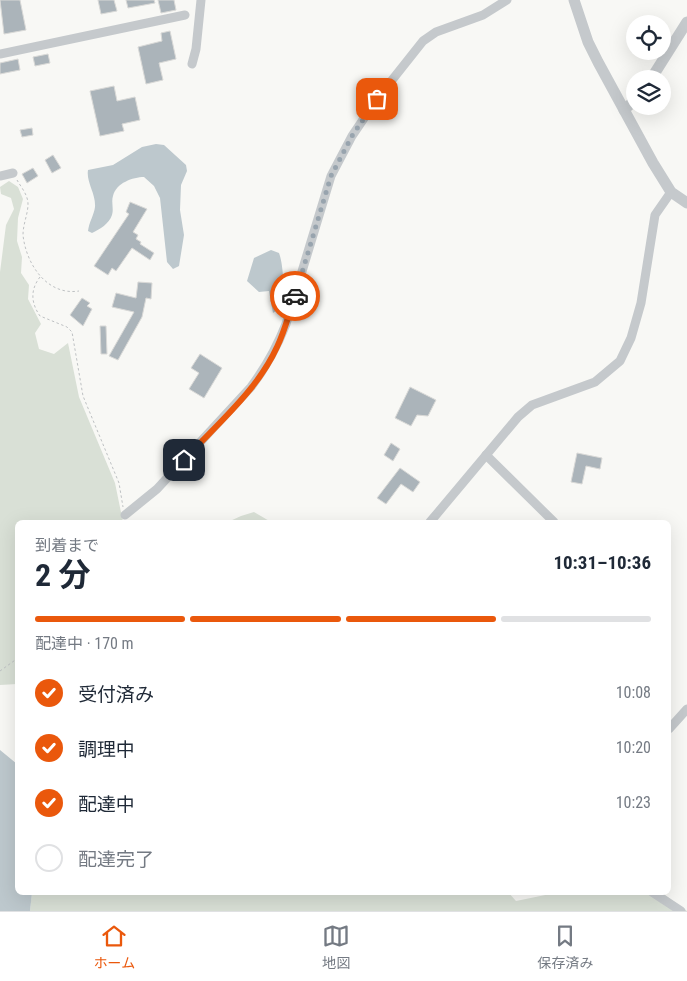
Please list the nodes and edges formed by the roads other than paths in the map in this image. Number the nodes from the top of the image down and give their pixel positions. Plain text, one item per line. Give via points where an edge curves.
1 (201, 0) edge
2 (507, 0) edge
3 (574, 0) edge
4 (185, 15) dead end
5 (687, 22) edge
6 (0, 54) edge
7 (192, 64) dead end
8 (657, 70) edge
9 (624, 110) joint
10 (13, 173) road end
11 (0, 176) edge
12 (671, 192) junction
13 (687, 203) edge
14 (486, 455) junction
15 (125, 515) road end
16 (432, 520) edge
17 (552, 520) edge
18 (687, 709) edge
19 (671, 727) edge
20 (657, 895) edge
21 (681, 911) edge

1 - 7 street
2 - 15 street via 483,15 436,32 423,41 377,99 331,176 286,324 264,370 157,489
3 - 9 street via 588,42
4 - 6 street
5 - 8 street
9 - 12 street
10 - 11 street
12 - 13 street
12 - 14 street via 655,215 641,303 631,338 620,361 595,382 532,405
14 - 16 street
14 - 17 street
18 - 19 street
20 - 21 street

